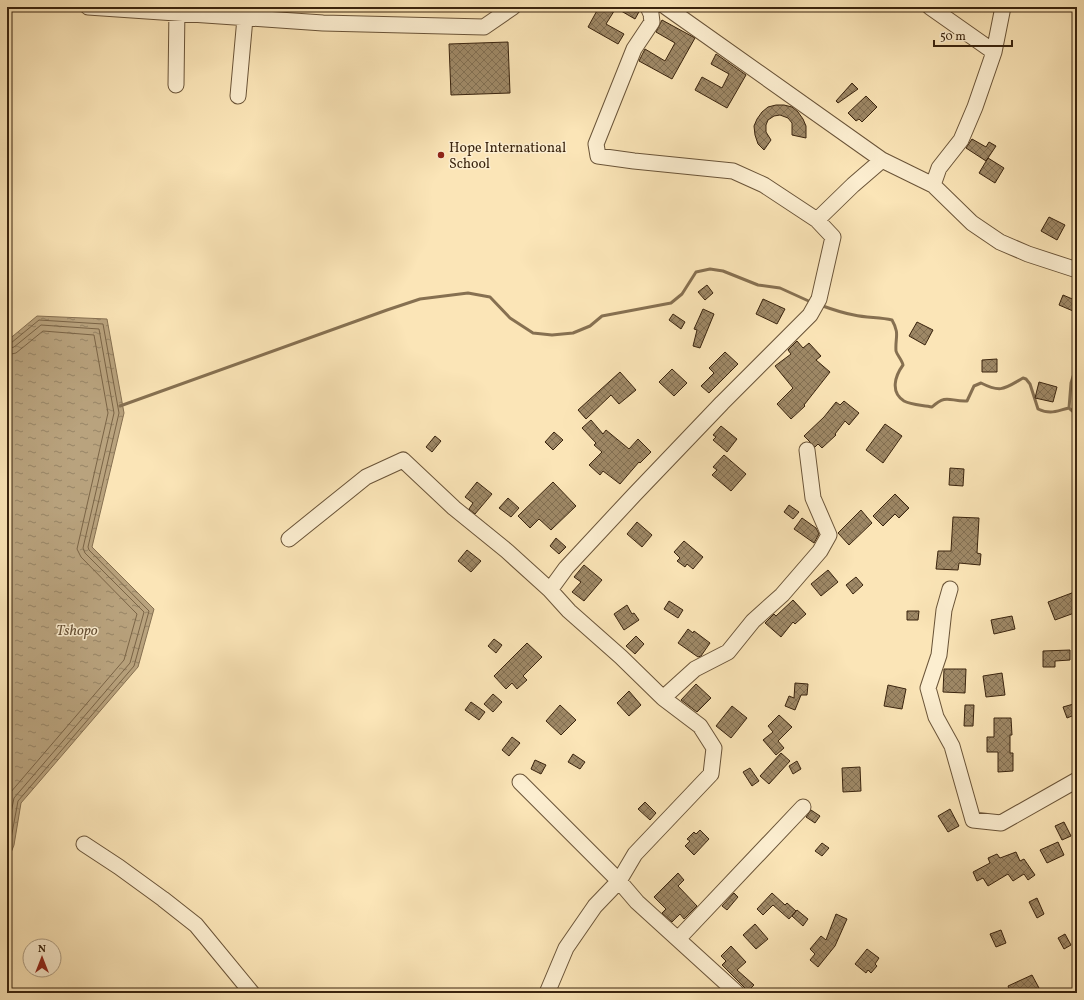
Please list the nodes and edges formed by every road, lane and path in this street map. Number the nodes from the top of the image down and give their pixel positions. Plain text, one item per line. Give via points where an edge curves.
1 (88, 7) edge
2 (513, 7) edge
3 (648, 7) edge
4 (666, 7) edge
5 (930, 7) edge
6 (1003, 7) edge
7 (177, 10) edge
8 (245, 12) edge
9 (994, 52) junction
10 (176, 85) dead end
11 (238, 96) dead end
12 (882, 160) junction
13 (932, 185) junction
14 (817, 220) junction
15 (1077, 270) edge
16 (807, 450) dead end
17 (289, 539) dead end
18 (950, 589) dead end
19 (550, 590) junction
20 (663, 698) junction
21 (1077, 780) edge
22 (520, 782) dead end
23 (803, 807) dead end
24 (84, 844) dead end
25 (619, 881) junction
26 (678, 939) junction
27 (252, 993) edge
28 (546, 993) edge
29 (737, 993) edge

1 - 7 street
2 - 8 street via 484,27 323,23
3 - 14 street via 652,22 631,57 596,144 598,156 733,171 764,185
4 - 12 street
5 - 9 street
6 - 9 street
7 - 8 street
7 - 10 street
8 - 11 street
9 - 13 street via 961,140 939,168
12 - 13 street
12 - 14 street
13 - 15 street via 972,223 1000,242
14 - 19 street via 833,237 810,315 634,494 566,568
16 - 20 street via 813,498 829,535 820,551 728,652 695,669
17 - 19 street via 366,477 403,460 454,508
18 - 21 street via 944,610 939,655 928,688 936,717 952,746 973,820 1001,823
19 - 20 street via 569,611
20 - 25 street via 700,726 714,748 711,774 635,854
22 - 25 street
23 - 26 street
24 - 27 street via 196,925
25 - 26 street via 637,902
25 - 28 street via 595,906 566,948
26 - 29 street

